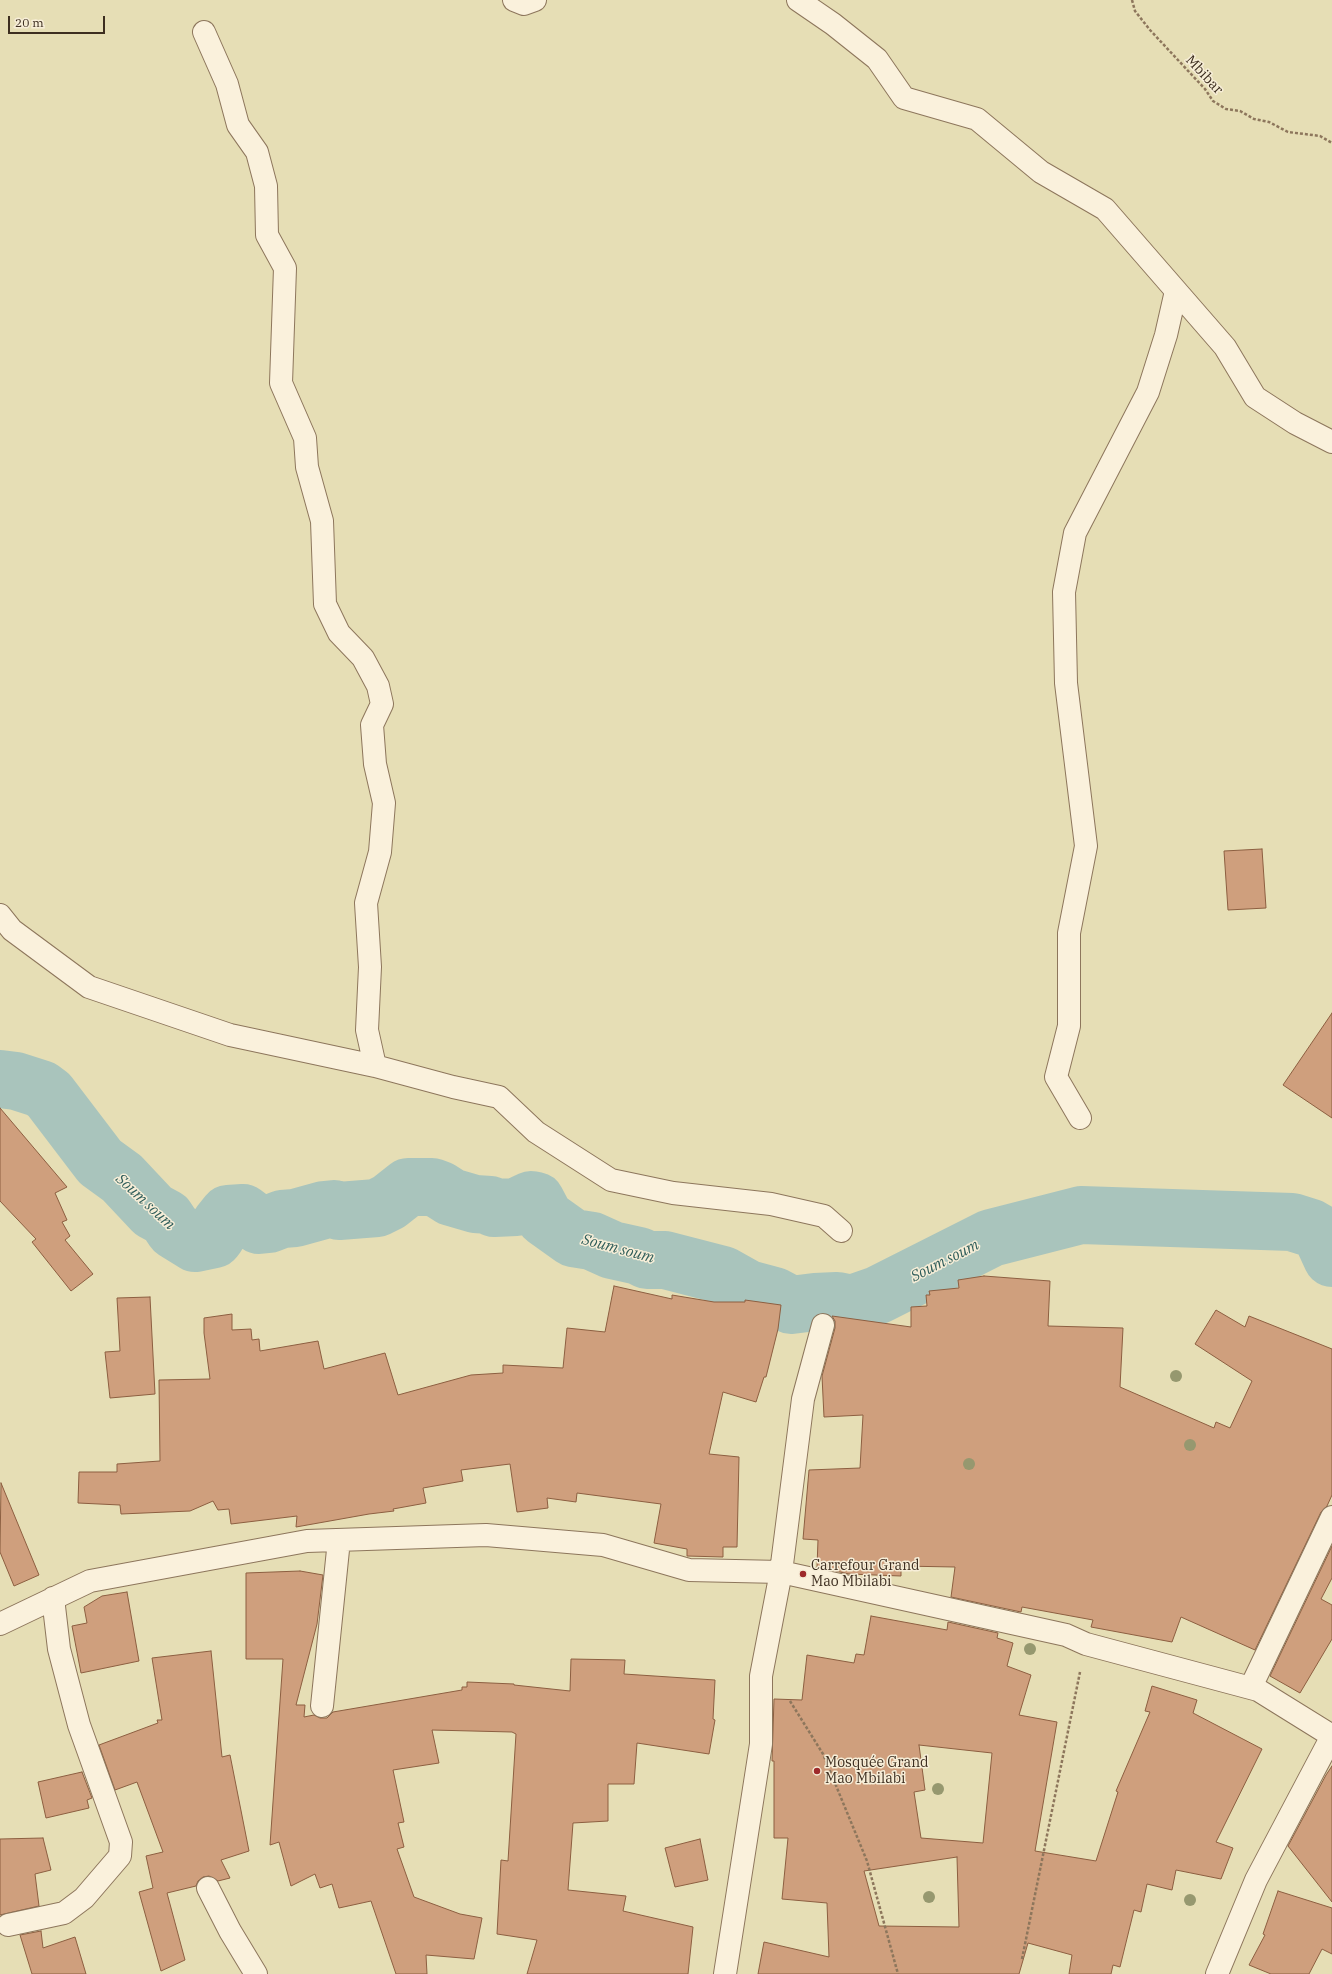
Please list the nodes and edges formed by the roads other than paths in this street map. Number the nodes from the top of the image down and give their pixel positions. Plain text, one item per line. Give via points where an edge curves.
1 (514, 0) edge
2 (535, 0) edge
3 (798, 0) edge
4 (204, 32) dead end
5 (1176, 291) junction
6 (1332, 442) edge
7 (0, 915) edge
8 (375, 1066) junction
9 (1080, 1118) dead end
10 (841, 1230) dead end
11 (823, 1326) dead end
12 (1332, 1518) edge
13 (339, 1540) junction
14 (781, 1572) junction
15 (53, 1598) junction
16 (0, 1624) edge
17 (1258, 1690) junction
18 (322, 1706) dead end
19 (1332, 1736) edge
20 (208, 1888) dead end
21 (8, 1925) dead end
22 (256, 1974) edge
23 (725, 1974) edge
24 (1217, 1974) edge

1 - 2 street via 524,4
3 - 5 street via 877,59 904,98 977,120 1041,172 1105,209
4 - 8 street via 227,84 238,125 257,152 266,186 267,235 285,268 281,383 305,438 307,467 322,521 325,604 339,633 363,658 378,686 382,704 372,725 375,764 384,803 380,852 366,903 370,966 367,1030
5 - 6 street via 1225,347 1255,397 1295,423
5 - 9 street via 1166,335 1148,392 1075,533 1064,592 1066,683 1086,846 1069,934 1069,1026 1056,1077
7 - 8 street via 12,930 89,987 230,1035
8 - 10 street via 499,1097 536,1132 611,1180 673,1194 771,1204 824,1216
11 - 14 street via 803,1399
12 - 17 street via 1251,1687
13 - 14 street via 486,1535 603,1545 689,1570
13 - 15 street via 307,1541 90,1581
13 - 18 street
14 - 17 street via 1066,1635 1086,1644
14 - 23 street via 761,1676 761,1744
15 - 16 street
15 - 21 street via 59,1649 78,1725 121,1842 120,1856 84,1898 64,1913
17 - 19 street
19 - 24 street via 1256,1880
20 - 22 street

